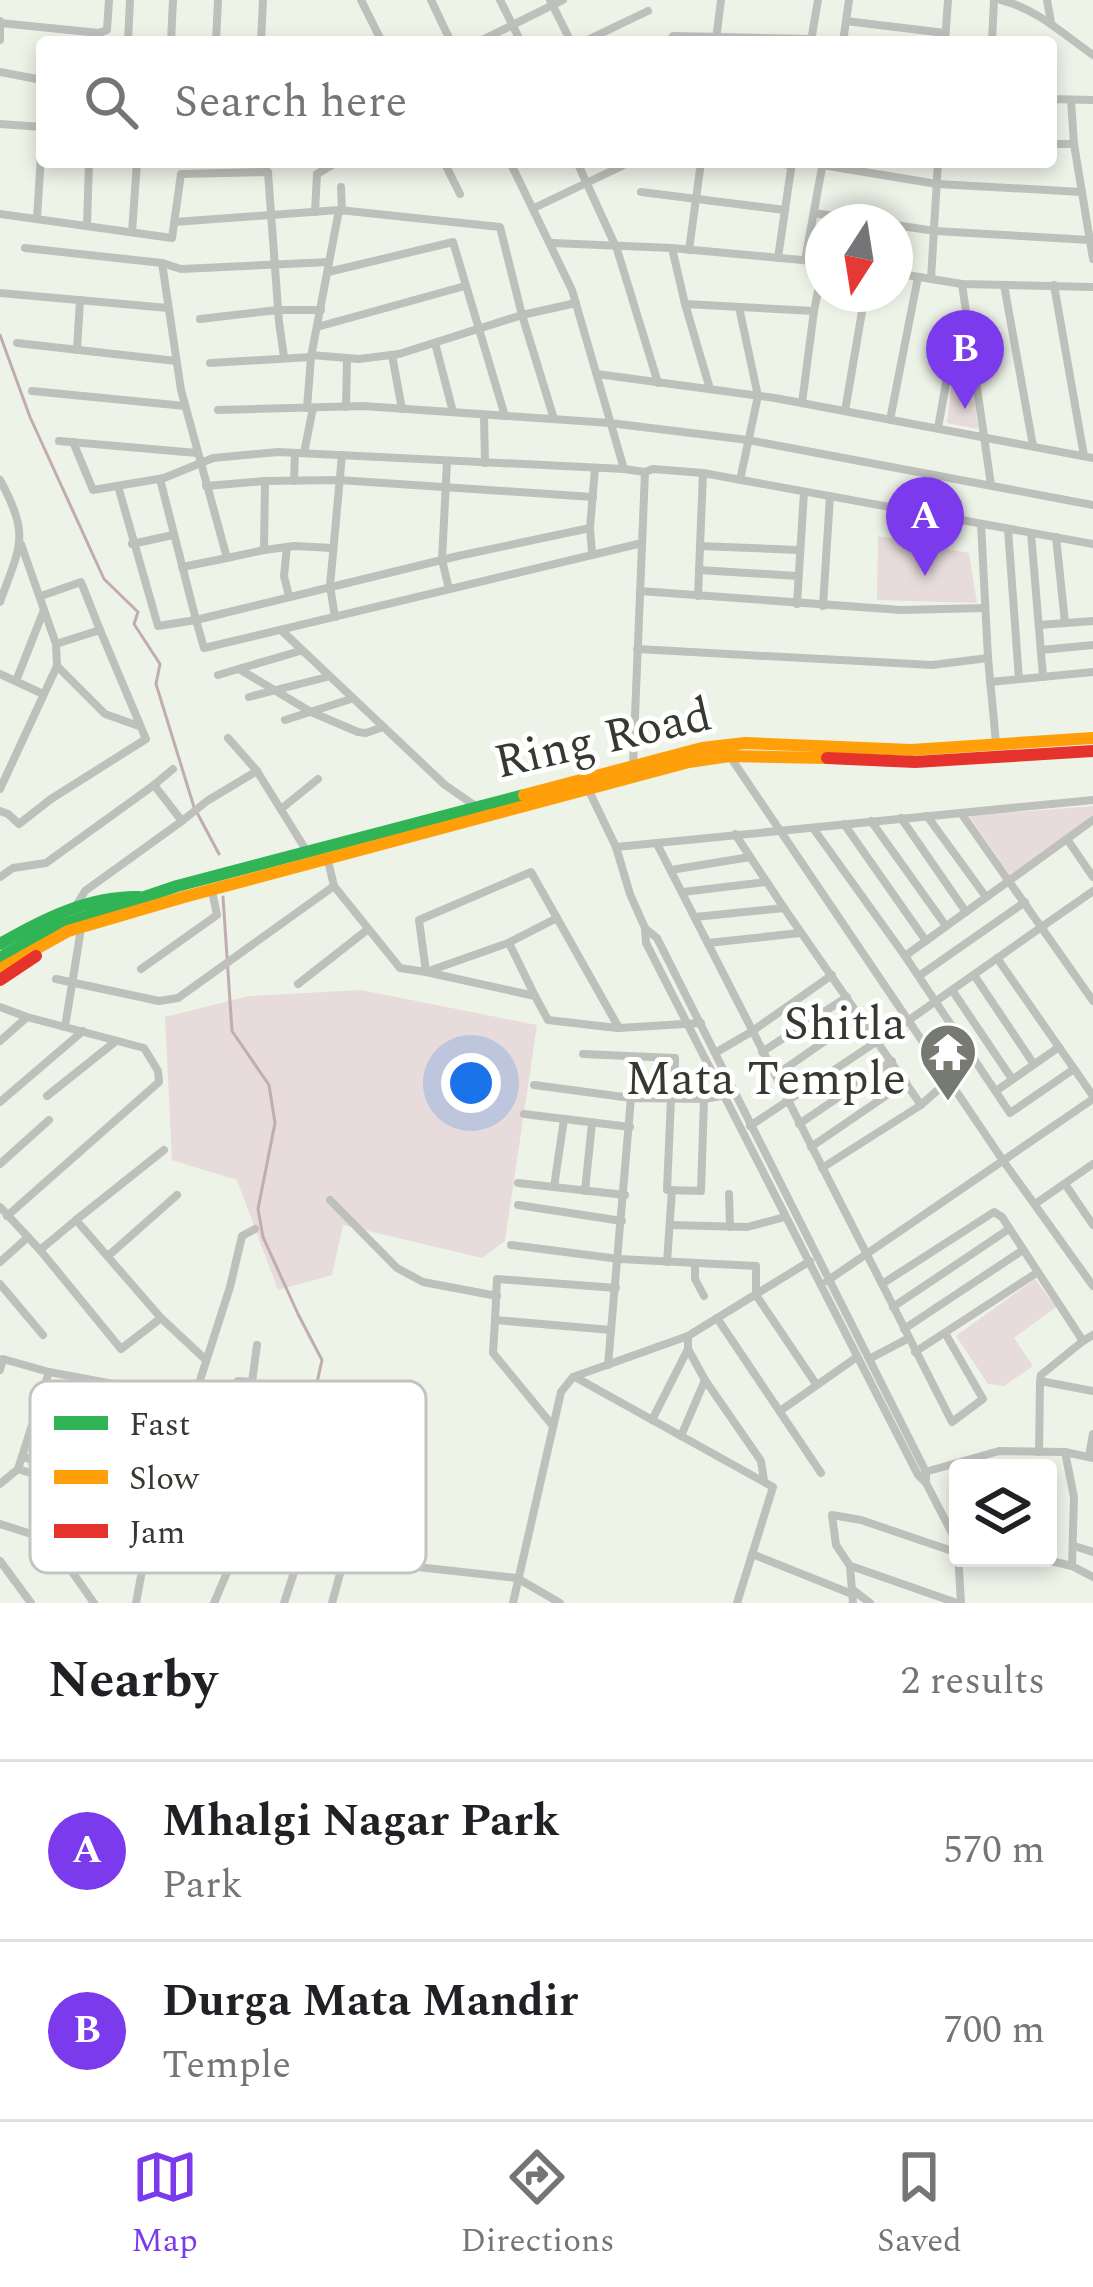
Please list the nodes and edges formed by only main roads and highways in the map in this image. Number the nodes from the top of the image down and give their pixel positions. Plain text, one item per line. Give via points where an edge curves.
1 (1093, 738) edge
2 (726, 750) junction
3 (1093, 751) edge
4 (634, 772) junction
5 (143, 903) junction
6 (0, 944) edge
7 (0, 958) edge
8 (0, 969) edge
9 (0, 980) edge

1 - 2 main road, Ring Road via 911,750 745,743
2 - 3 main road, Ring Road via 915,762
2 - 4 main road, Ring Road
4 - 5 main road, Ring Road via 306,850
4 - 5 main road, Ring Road via 328,860
5 - 6 main road via 125,895 74,909
5 - 7 main road via 47,930
5 - 8 main road via 68,931
5 - 9 main road via 138,918 50,946

